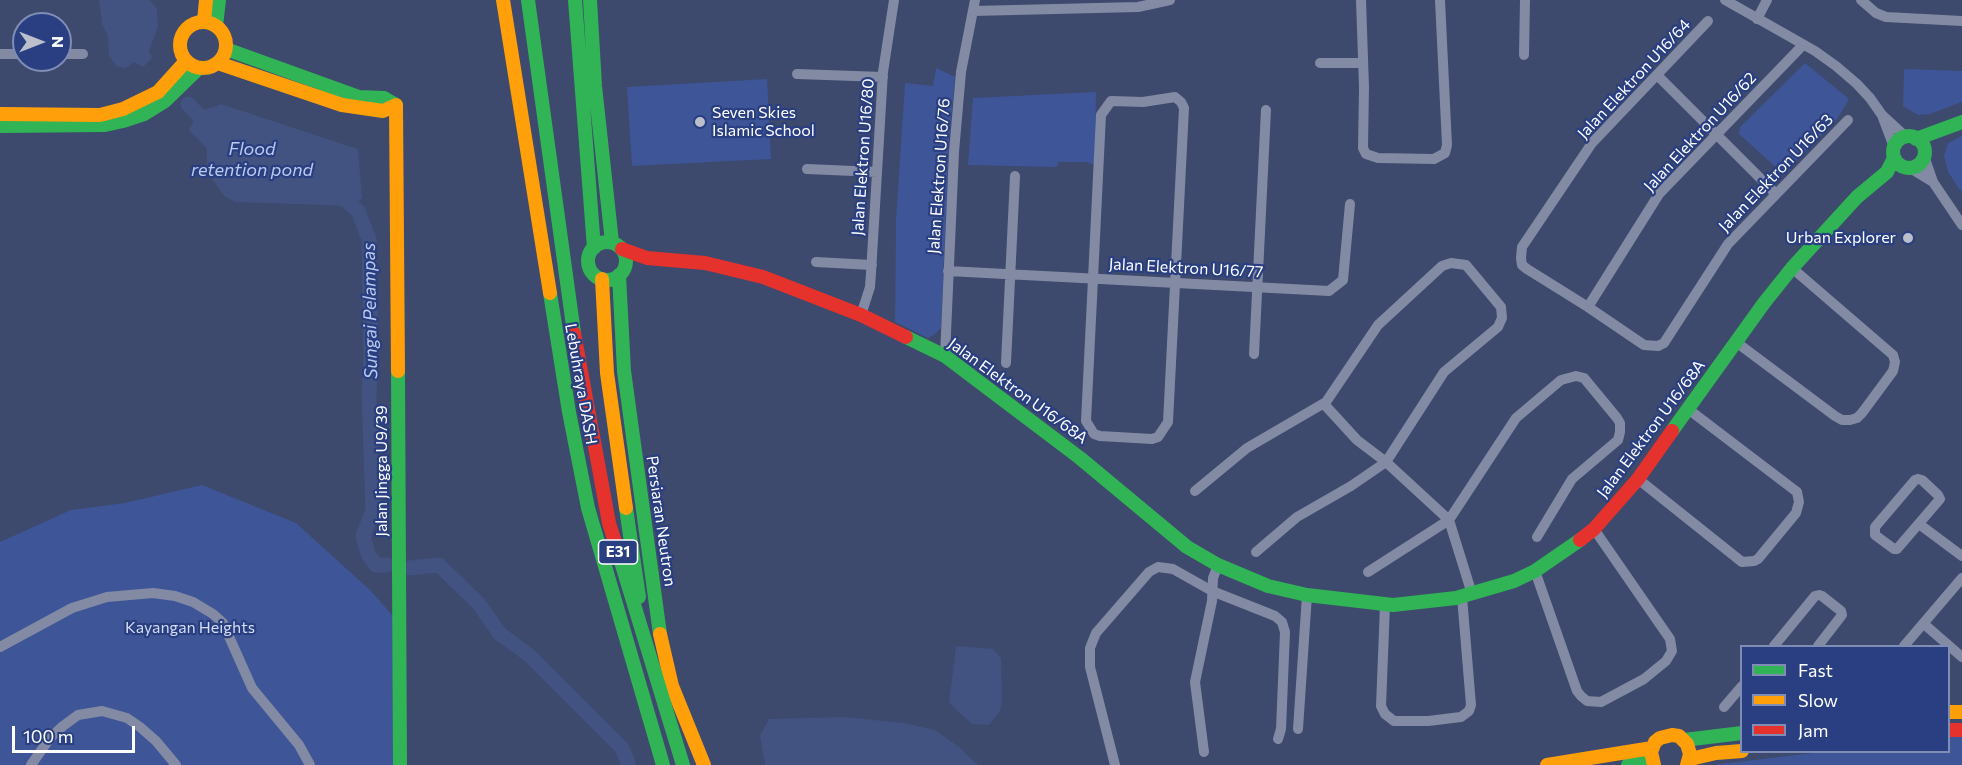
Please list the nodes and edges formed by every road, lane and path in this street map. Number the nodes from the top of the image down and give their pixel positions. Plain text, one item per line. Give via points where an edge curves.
1 (206, 0) edge
2 (219, 0) edge
3 (503, 0) edge
4 (528, 0) edge
5 (575, 0) edge
6 (590, 0) edge
7 (894, 0) edge
8 (1170, 0) edge
9 (1361, 0) edge
10 (1440, 0) edge
11 (1526, 0) edge
12 (1725, 0) edge
13 (1767, 0) edge
14 (1861, 0) edge
15 (1018, 4) edge
16 (1108, 4) edge
17 (974, 5) edge
18 (1757, 19) junction
19 (1708, 21) dead end
20 (1962, 21) edge
21 (210, 24) junction
22 (1803, 45) junction
23 (226, 49) junction
24 (72, 54) edge
25 (83, 54) dead end
26 (1524, 55) dead end
27 (186, 61) junction
28 (218, 63) junction
29 (1320, 63) dead end
30 (1362, 63) junction
31 (199, 68) junction
32 (797, 74) dead end
33 (1657, 75) junction
34 (883, 77) junction
35 (396, 105) junction
36 (1266, 110) dead end
37 (0, 114) edge
38 (1881, 115) junction
39 (1848, 120) dead end
40 (1962, 122) edge
41 (0, 126) edge
42 (1944, 129) junction
43 (1717, 135) junction
44 (1911, 138) junction
45 (1894, 153) junction
46 (1924, 154) junction
47 (1908, 168) junction
48 (807, 169) dead end
49 (877, 172) junction
50 (1887, 172) junction
51 (1015, 176) dead end
52 (1933, 182) junction
53 (1775, 193) junction
54 (1350, 204) dead end
55 (1962, 225) edge
56 (617, 246) junction
57 (594, 248) junction
58 (647, 258) junction
59 (816, 262) dead end
60 (872, 265) junction
61 (1792, 268) junction
62 (948, 271) junction
63 (622, 272) junction
64 (1010, 274) junction
65 (602, 279) junction
66 (1093, 279) junction
67 (1175, 283) junction
68 (1258, 287) junction
69 (1588, 306) junction
70 (861, 315) junction
71 (1736, 342) junction
72 (1254, 354) dead end
73 (945, 356) junction
74 (1006, 363) dead end
75 (1324, 404) junction
76 (1688, 409) junction
77 (1386, 462) junction
78 (1638, 479) junction
79 (1195, 491) dead end
80 (1449, 520) junction
81 (1919, 524) junction
82 (1594, 529) junction
83 (1536, 537) dead end
84 (1256, 552) dead end
85 (1962, 556) edge
86 (1218, 565) junction
87 (1535, 571) junction
88 (1368, 572) dead end
89 (1962, 578) edge
90 (1212, 591) junction
91 (1307, 595) junction
92 (1467, 595) junction
93 (1385, 604) junction
94 (1924, 624) junction
95 (1775, 645) edge
96 (1823, 645) edge
97 (1905, 645) edge
98 (1948, 645) edge
99 (0, 646) edge
100 (1950, 647) edge
101 (1962, 657) edge
102 (1740, 688) edge
103 (1724, 707) dead end
104 (1298, 729) dead end
105 (1740, 733) edge
106 (1278, 739) dead end
107 (1684, 740) junction
108 (1740, 751) edge
109 (1204, 752) dead end
110 (1653, 758) edge
111 (1689, 762) edge
112 (36, 763) edge
113 (176, 765) edge
114 (310, 765) edge
115 (400, 765) edge
116 (663, 765) edge
117 (685, 765) edge
118 (704, 765) edge
119 (1115, 765) edge
120 (1547, 765) edge
121 (1628, 765) edge

1 - 21 main road
2 - 21 main road
3 - 116 main road, Lebuhraya DASH / E31 via 588,508
4 - 117 main road, Lebuhraya DASH / E31, bridge via 574,333 609,523
5 - 57 main road
6 - 56 main road via 595,86
7 - 34 street, Jalan Elektron U16/80
8 - 16 street via 1138,7
9 - 30 street
10 - 30 street via 1447,145 1441,157 1378,158 1366,154
11 - 26 street
12 - 18 street
13 - 18 street
14 - 20 street via 1886,17
15 - 16 street
15 - 17 street
17 - 62 street, Jalan Elektron U16/76 via 961,72
18 - 22 street
19 - 33 street, Jalan Elektron U16/64
21 - 23 main road via 223,34
21 - 27 main road via 197,22 184,31 180,46
22 - 38 street via 1857,84
22 - 43 street, Jalan Elektron U16/62
23 - 28 main road
23 - 35 main road via 359,97 384,98
24 - 25 street
27 - 31 main road
27 - 37 main road via 158,92 123,109 100,115
28 - 31 main road
28 - 35 main road via 342,105 383,111
29 - 30 street
31 - 41 main road via 165,101 123,121 105,125
32 - 34 street
33 - 43 street
33 - 69 street, Jalan Elektron U16/64 via 1599,135 1522,247 1522,265
34 - 49 street, Jalan Elektron U16/80
35 - 115 main road, Jalan Jingga U9/39
36 - 68 street
38 - 44 street
38 - 45 street
39 - 53 street, Jalan Elektron U16/63
40 - 42 main road
42 - 44 main road
42 - 46 main road
43 - 53 street
43 - 69 street, Jalan Elektron U16/62 via 1659,194
44 - 45 main road via 1899,141
44 - 46 main road via 1920,142
45 - 47 main road via 1901,166
45 - 50 main road, Jalan Elektron U16/68A
46 - 47 main road via 1919,165
46 - 52 street
47 - 50 main road, Jalan Elektron U16/68A
47 - 52 street
48 - 49 street
49 - 60 street, Jalan Elektron U16/80
50 - 61 main road, Jalan Elektron U16/68A via 1857,197
51 - 64 street
52 - 55 street
53 - 69 street, Jalan Elektron U16/63 via 1728,244 1658,346 1644,345
54 - 68 street, Jalan Elektron U16/77 via 1343,280 1336,287 1329,291
56 - 57 main road via 599,244
56 - 58 main road
56 - 63 main road via 626,258
57 - 65 main road via 589,266
58 - 63 main road
58 - 70 main road, Jalan Elektron U16/68A via 705,262 763,277
59 - 60 street
60 - 70 street, Jalan Elektron U16/80
61 - 71 main road, Jalan Elektron U16/68A
61 - 71 street via 1893,355 1893,371 1862,413 1857,418 1842,420
62 - 64 street, Jalan Elektron U16/77
62 - 73 street, Jalan Elektron U16/76
63 - 65 main road via 614,278
63 - 118 main road, Persiaran Neutron via 624,371 659,629 672,686
64 - 66 street, Jalan Elektron U16/77
64 - 74 street
65 - 117 main road, Persiaran Neutron via 608,373 643,630 656,686
66 - 67 street, Jalan Elektron U16/77
66 - 67 street via 1086,422 1094,434 1124,438 1158,437 1168,422
66 - 67 street via 1101,115 1111,101 1174,98 1184,108
67 - 68 street, Jalan Elektron U16/77
68 - 72 street
70 - 73 main road, Jalan Elektron U16/68A
71 - 76 main road, Jalan Elektron U16/68A
73 - 86 main road, Jalan Elektron U16/68A via 1080,458 1187,547
75 - 77 street via 1357,440
75 - 77 street via 1378,325 1442,266 1466,265 1501,306 1501,323 1444,372
75 - 79 street via 1247,448
76 - 78 main road, Jalan Elektron U16/68A
76 - 78 street via 1797,492 1796,513 1758,559 1742,562
77 - 80 street
77 - 84 street via 1296,517
78 - 82 main road, Jalan Elektron U16/68A
80 - 83 street via 1516,418 1561,380 1584,378 1620,423 1618,440 1572,479
80 - 88 street
80 - 92 street
81 - 81 street via 1897,549 1874,531 1918,479 1940,499
81 - 85 street
82 - 87 main road, Jalan Elektron U16/68A
82 - 87 street via 1670,639 1672,651 1666,662 1644,679 1601,702 1587,701 1581,696
86 - 90 street
86 - 91 main road, Jalan Elektron U16/68A via 1268,586
87 - 92 main road, Jalan Elektron U16/68A
89 - 94 street
90 - 106 street via 1282,622 1285,632
90 - 109 street via 1195,682
90 - 119 street via 1173,569 1154,568 1096,633 1090,648 1090,667
91 - 93 main road, Jalan Elektron U16/68A
91 - 104 street
92 - 93 main road, Jalan Elektron U16/68A
92 - 93 street via 1471,705 1461,717 1428,721 1394,721 1381,706
94 - 97 street
94 - 98 street
95 - 96 street via 1819,595 1842,615
99 - 114 street via 72,608 108,597 153,593 193,602 223,623 252,688 299,745
100 - 101 street
102 - 103 street
105 - 107 main road
107 - 110 main road via 1672,735 1660,738
107 - 111 main road via 1690,749
108 - 111 main road via 1716,753
110 - 120 main road
110 - 121 main road
112 - 113 street via 50,738 78,715 102,711 127,718 140,727

